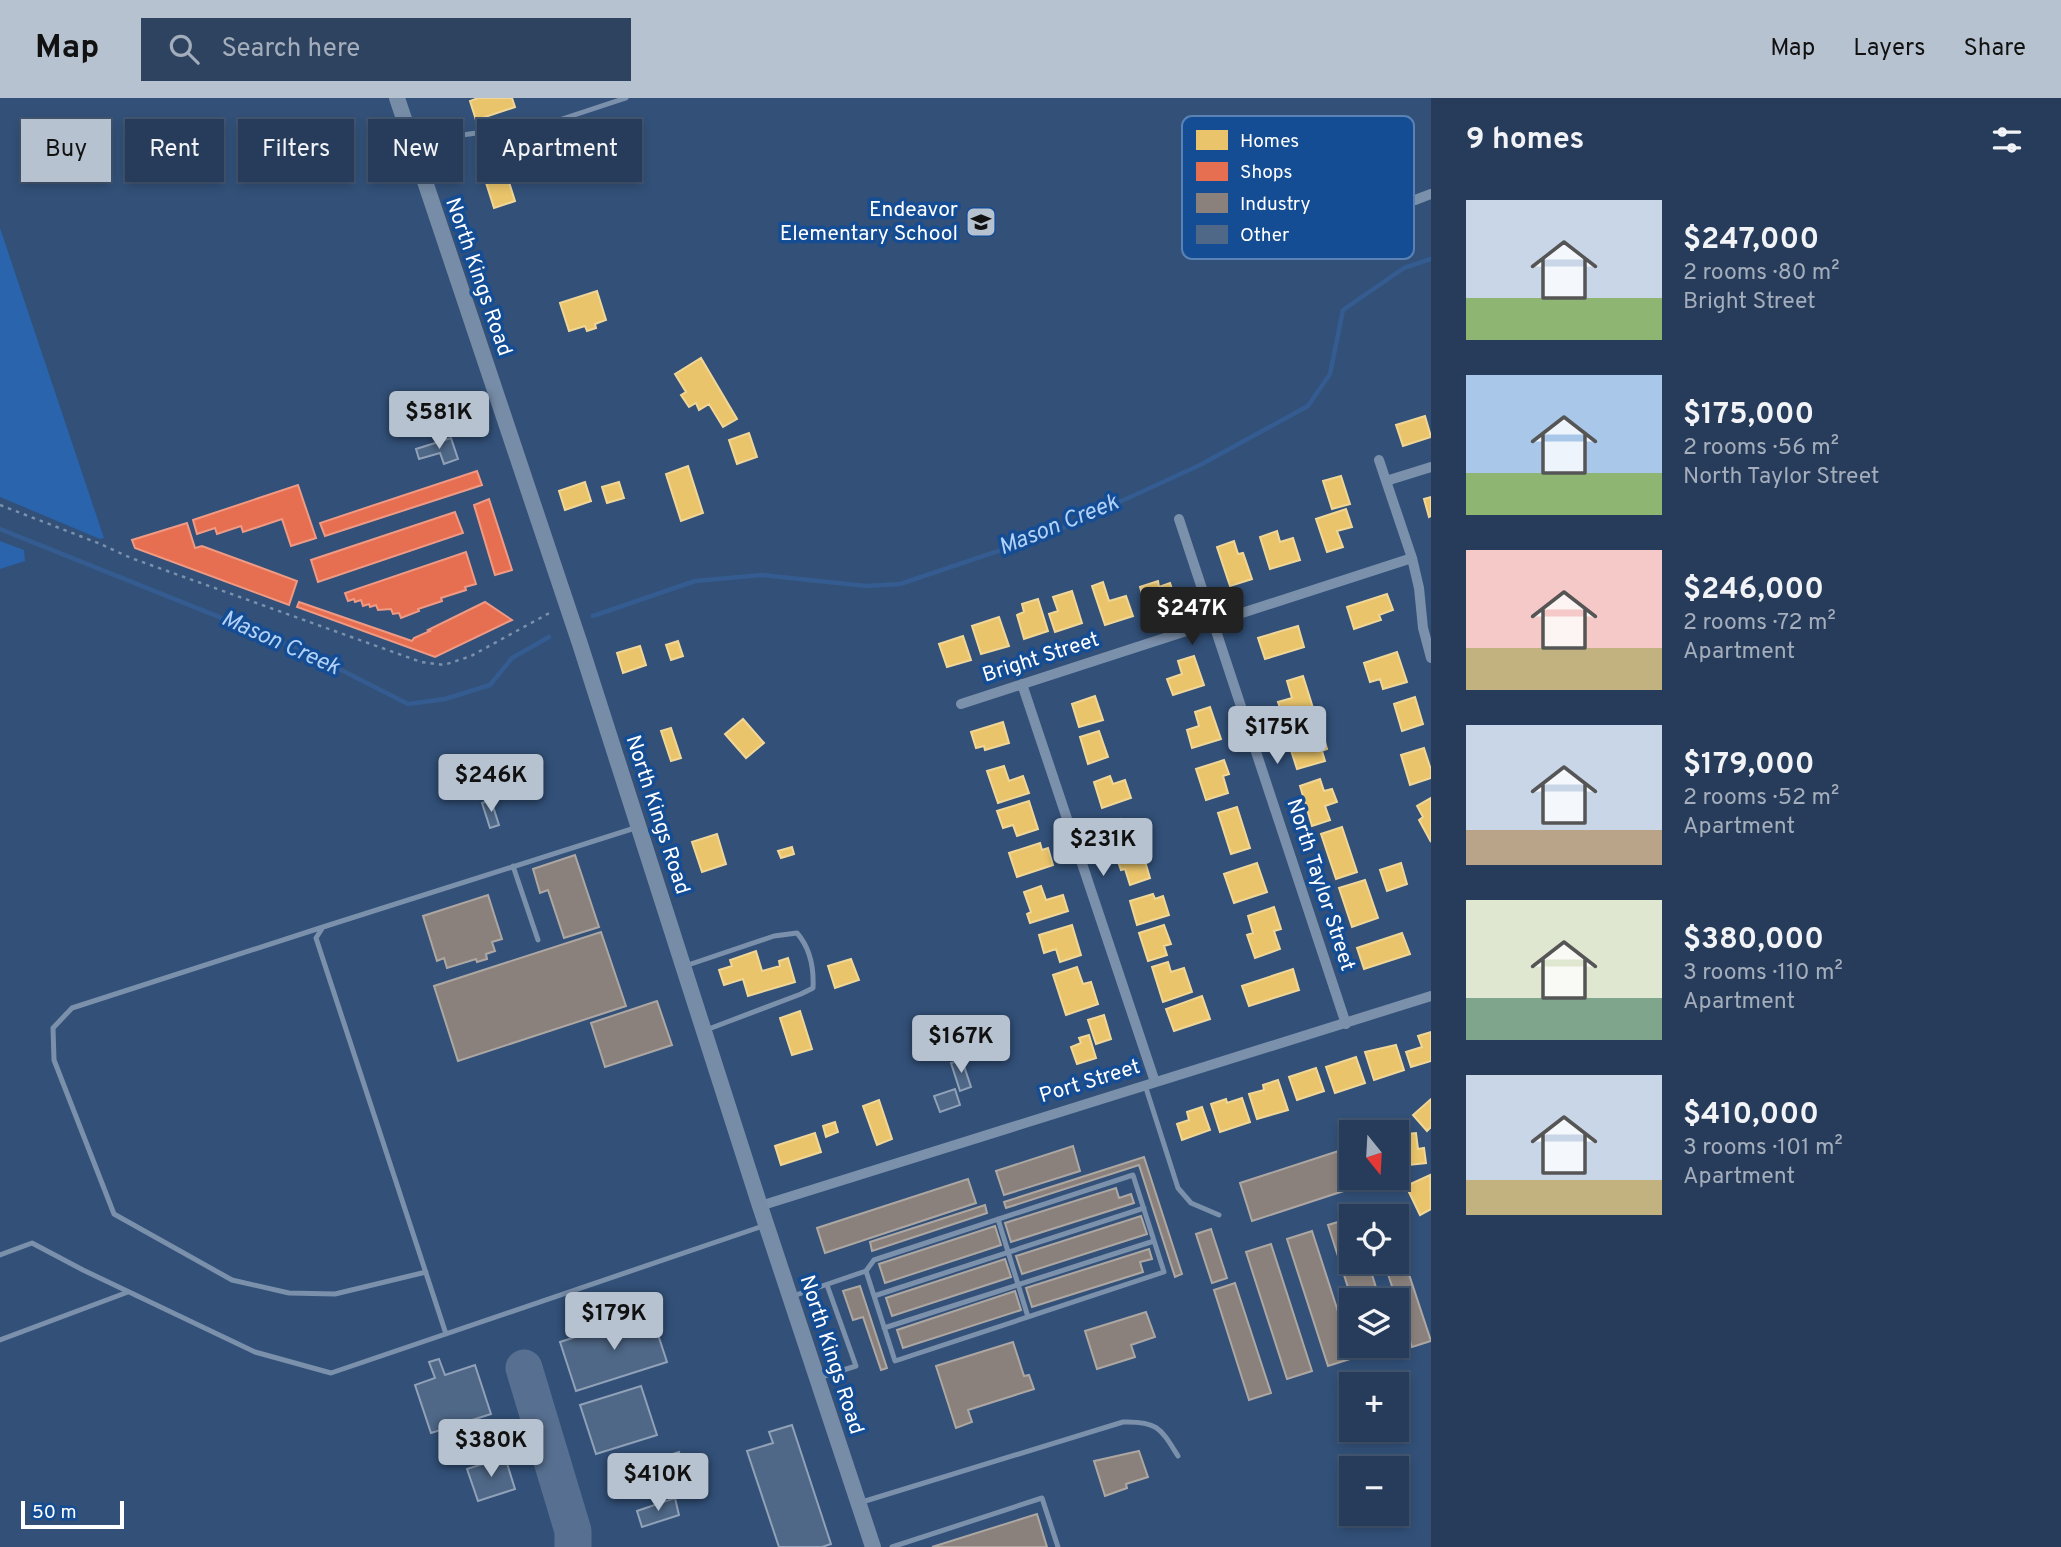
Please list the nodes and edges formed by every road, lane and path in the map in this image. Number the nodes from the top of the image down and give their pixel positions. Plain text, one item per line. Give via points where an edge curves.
1 (397, 98) edge
2 (626, 98) edge
3 (403, 119) edge
4 (463, 135) edge
5 (424, 182) edge
6 (1431, 194) edge
7 (1415, 200) dead end
8 (1379, 460) dead end
9 (1431, 467) edge
10 (1386, 481) junction
11 (0, 505) edge
12 (1179, 519) dead end
13 (1412, 558) junction
14 (566, 603) junction
15 (1214, 623) junction
16 (1429, 645) edge
17 (1431, 658) edge
18 (1022, 684) junction
19 (961, 704) dead end
20 (638, 827) junction
21 (513, 866) junction
22 (323, 927) junction
23 (538, 940) dead end
24 (684, 965) junction
25 (1431, 996) edge
26 (1346, 1024) junction
27 (703, 1030) junction
28 (1150, 1083) junction
29 (760, 1206) junction
30 (1144, 1208) junction
31 (1219, 1215) dead end
32 (998, 1219) junction
33 (766, 1225) junction
34 (1154, 1241) junction
35 (1007, 1252) junction
36 (0, 1255) edge
37 (866, 1271) junction
38 (426, 1272) junction
39 (827, 1285) junction
40 (1017, 1285) junction
41 (128, 1292) junction
42 (873, 1296) junction
43 (790, 1297) junction
44 (1028, 1317) junction
45 (884, 1328) junction
46 (446, 1334) junction
47 (0, 1340) edge
48 (817, 1378) junction
49 (1178, 1455) dead end
50 (859, 1503) junction
51 (873, 1547) edge
52 (892, 1547) edge
53 (1058, 1547) edge

1 - 3 main road, North Kings Road
2 - 4 lane via 550,123
5 - 14 main road, North Kings Road
6 - 7 street
8 - 10 street
9 - 10 street
10 - 13 street
11 - 14 path via 131,558 421,662 444,665 471,656
12 - 15 street, North Taylor Street
13 - 15 street, Bright Street
13 - 16 street
14 - 20 main road, North Kings Road
15 - 18 street, Bright Street
15 - 26 street, North Taylor Street
16 - 17 street
18 - 19 street, Bright Street
18 - 28 street
20 - 21 lane
20 - 24 main road, North Kings Road
21 - 22 lane
21 - 23 lane
22 - 38 lane via 316,938
22 - 38 lane via 72,1008 53,1028 54,1060 114,1214 232,1280 289,1293 335,1294
24 - 27 main road, North Kings Road
24 - 27 lane via 774,936 797,933 807,944 813,988
25 - 26 street, Port Street
26 - 28 street, Port Street
27 - 29 main road, North Kings Road
28 - 29 street, Port Street
28 - 31 lane via 1178,1188 1191,1203
29 - 33 main road, North Kings Road
30 - 32 lane via 1133,1175
30 - 34 lane
30 - 35 lane
32 - 35 lane
32 - 37 lane via 874,1260
33 - 43 main road, North Kings Road
33 - 46 lane
34 - 40 lane
34 - 44 lane via 1164,1272
35 - 40 lane
35 - 42 lane
36 - 41 lane via 33,1243
37 - 39 lane
37 - 42 lane
38 - 46 lane
39 - 43 lane
39 - 48 lane via 856,1366
40 - 44 lane
40 - 45 lane
41 - 46 lane via 255,1352 331,1373
41 - 47 lane
42 - 45 lane
43 - 48 main road, North Kings Road
44 - 45 lane via 895,1361
48 - 50 main road, North Kings Road
49 - 50 lane via 1160,1428 1124,1422
50 - 51 main road, North Kings Road
52 - 53 lane via 1042,1498

